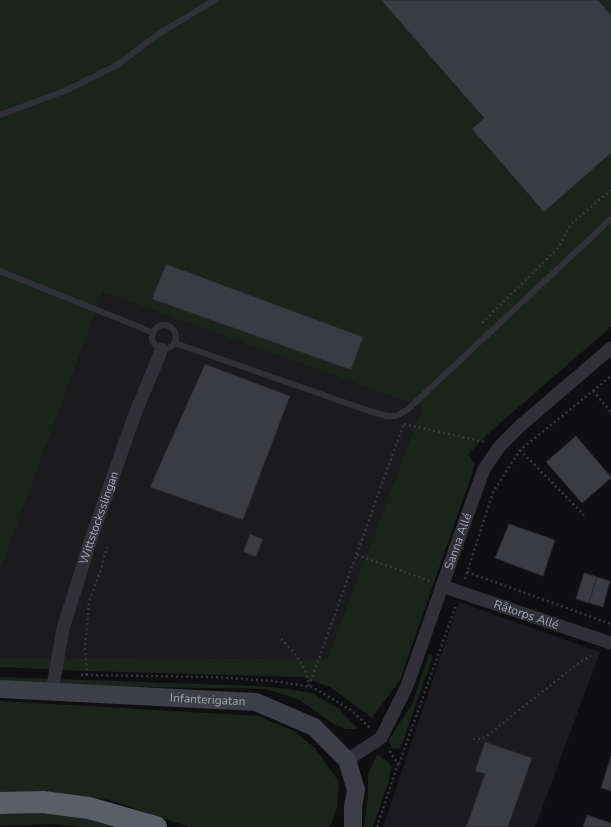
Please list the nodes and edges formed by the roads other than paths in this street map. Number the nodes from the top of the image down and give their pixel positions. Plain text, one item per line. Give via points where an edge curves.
1 (215, 0) edge
2 (0, 115) edge
3 (611, 219) edge
4 (0, 271) edge
5 (153, 333) junction
6 (175, 343) junction
7 (611, 348) edge
8 (162, 349) junction
9 (442, 586) junction
10 (611, 643) edge
11 (0, 689) edge
12 (52, 691) junction
13 (347, 760) junction
14 (0, 803) edge
15 (353, 807) junction
16 (156, 827) edge
17 (340, 827) edge
18 (353, 827) edge

1 - 2 lane via 160,33 117,65 67,90
3 - 6 lane via 407,410 396,416 369,411
4 - 5 lane
5 - 6 lane via 161,326 169,326 176,335
5 - 8 lane via 153,342
6 - 8 lane via 169,348
7 - 9 street, Sanna Allé via 500,446 484,469
8 - 12 street, Wittstocksslingan via 135,414 62,629
9 - 10 street, Råtorps Allé
9 - 13 street, Sanna Allé via 407,686 381,738
11 - 12 street, Infanterigatan
12 - 13 street, Infanterigatan via 256,702 314,727
13 - 15 street, Infanterigatan via 356,790
14 - 16 highway via 42,802 89,808
15 - 17 street, Infanterigatan
15 - 18 street, Infanterigatan

